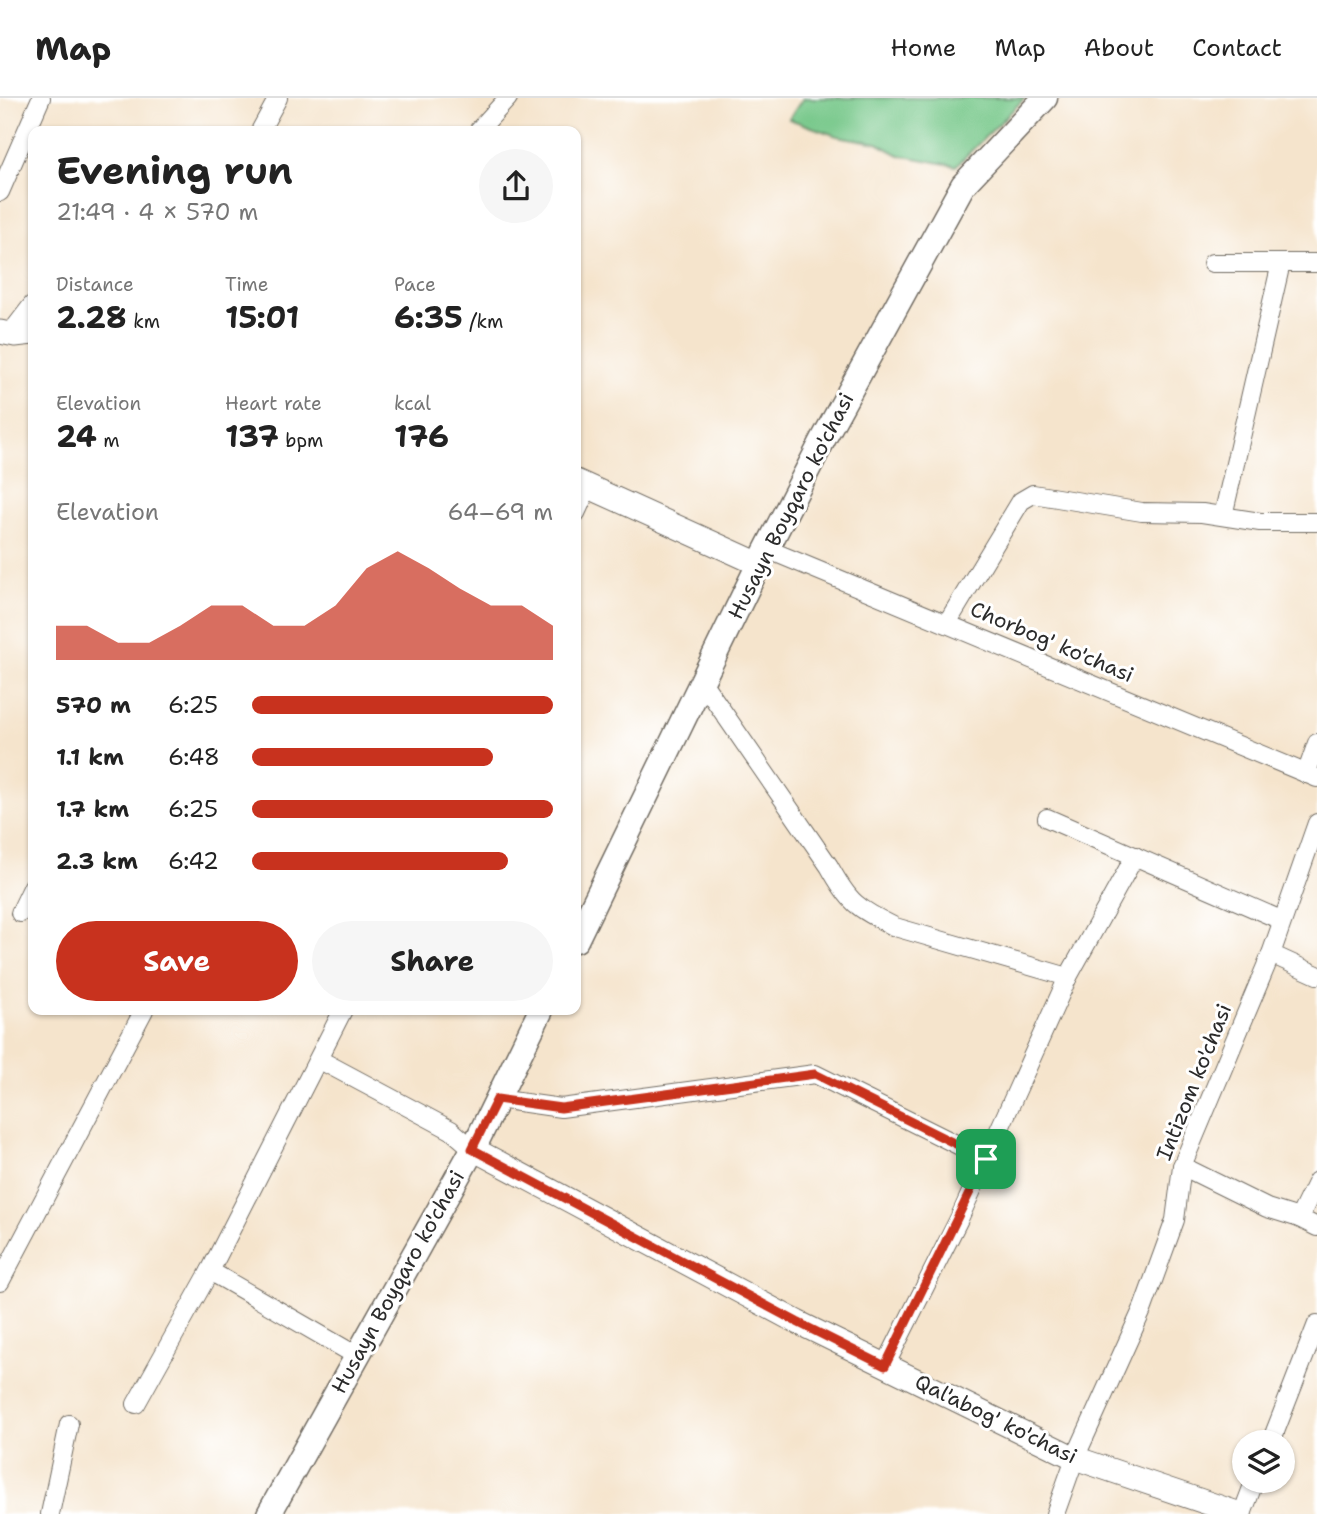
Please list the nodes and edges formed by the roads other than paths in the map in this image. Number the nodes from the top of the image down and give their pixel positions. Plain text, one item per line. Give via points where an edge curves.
1 (41, 98) edge
2 (278, 98) edge
3 (508, 98) edge
4 (1045, 98) edge
5 (29, 126) edge
6 (263, 126) edge
7 (483, 126) edge
8 (28, 128) edge
9 (0, 192) edge
10 (1281, 263) junction
11 (1317, 263) edge
12 (1212, 264) dead end
13 (28, 309) edge
14 (5, 333) edge
15 (28, 333) edge
16 (582, 484) edge
17 (1223, 516) junction
18 (1317, 522) edge
19 (764, 557) junction
20 (947, 623) junction
21 (703, 683) junction
22 (1317, 743) edge
23 (1312, 776) edge
24 (1047, 818) dead end
25 (1317, 823) edge
26 (1135, 856) junction
27 (28, 896) edge
28 (20, 913) dead end
29 (1281, 920) junction
30 (581, 930) edge
31 (1271, 954) junction
32 (1317, 975) edge
33 (1068, 977) junction
34 (142, 1015) edge
35 (341, 1015) edge
36 (539, 1015) edge
37 (320, 1060) junction
38 (497, 1099) junction
39 (472, 1149) junction
40 (986, 1159) junction
41 (1182, 1166) junction
42 (1317, 1181) edge
43 (1299, 1218) junction
44 (1317, 1227) edge
45 (210, 1271) junction
46 (0, 1282) edge
47 (1317, 1324) edge
48 (357, 1356) junction
49 (885, 1366) junction
50 (136, 1404) dead end
51 (69, 1424) dead end
52 (1275, 1430) edge
53 (1075, 1458) junction
54 (1250, 1493) edge
55 (50, 1514) edge
56 (269, 1514) edge
57 (1055, 1514) edge
58 (1241, 1514) edge

1 - 5 street
2 - 6 street
3 - 7 street
4 - 19 main road, Husayn Boyqaro ko'chasi via 963,185
8 - 9 street
10 - 11 street
10 - 12 street
10 - 17 street
13 - 14 street
14 - 15 street
16 - 19 street
17 - 18 street via 1259,522
17 - 20 street via 1142,512 1033,494 1021,501
19 - 20 street, Сhorbog' ko'chasi
19 - 21 main road, Husayn Boyqaro ko'chasi
20 - 23 street, Сhorbog' ko'chasi
21 - 30 main road, Husayn Boyqaro ko'chasi
21 - 33 street via 846,897 895,927
22 - 23 street
24 - 26 street
25 - 29 street, Intizom ko'chasi
26 - 29 street
26 - 33 street
27 - 28 street
29 - 31 street, Intizom ko'chasi
31 - 32 street
31 - 41 street, Intizom ko'chasi
33 - 40 street
34 - 46 street
35 - 37 street
36 - 38 main road, Husayn Boyqaro ko'chasi
37 - 39 street, Qal'abog' ko'chasi via 451,1130
37 - 45 street
38 - 39 main road, Husayn Boyqaro ko'chasi
38 - 40 street via 561,1108 815,1074
39 - 48 main road, Husayn Boyqaro ko'chasi
39 - 49 street, Qal'abog' ko'chasi
40 - 49 street
41 - 43 street via 1267,1208
41 - 53 street, Intizom ko'chasi via 1175,1220 1143,1308
42 - 43 street
43 - 44 street
45 - 48 street
45 - 50 street
47 - 52 street
48 - 56 main road, Husayn Boyqaro ko'chasi
49 - 53 street, Qal'abog' ko'chasi
51 - 55 street
53 - 57 street, Intizom ko'chasi
53 - 58 street, Qal'abog' ko'chasi
54 - 58 street

